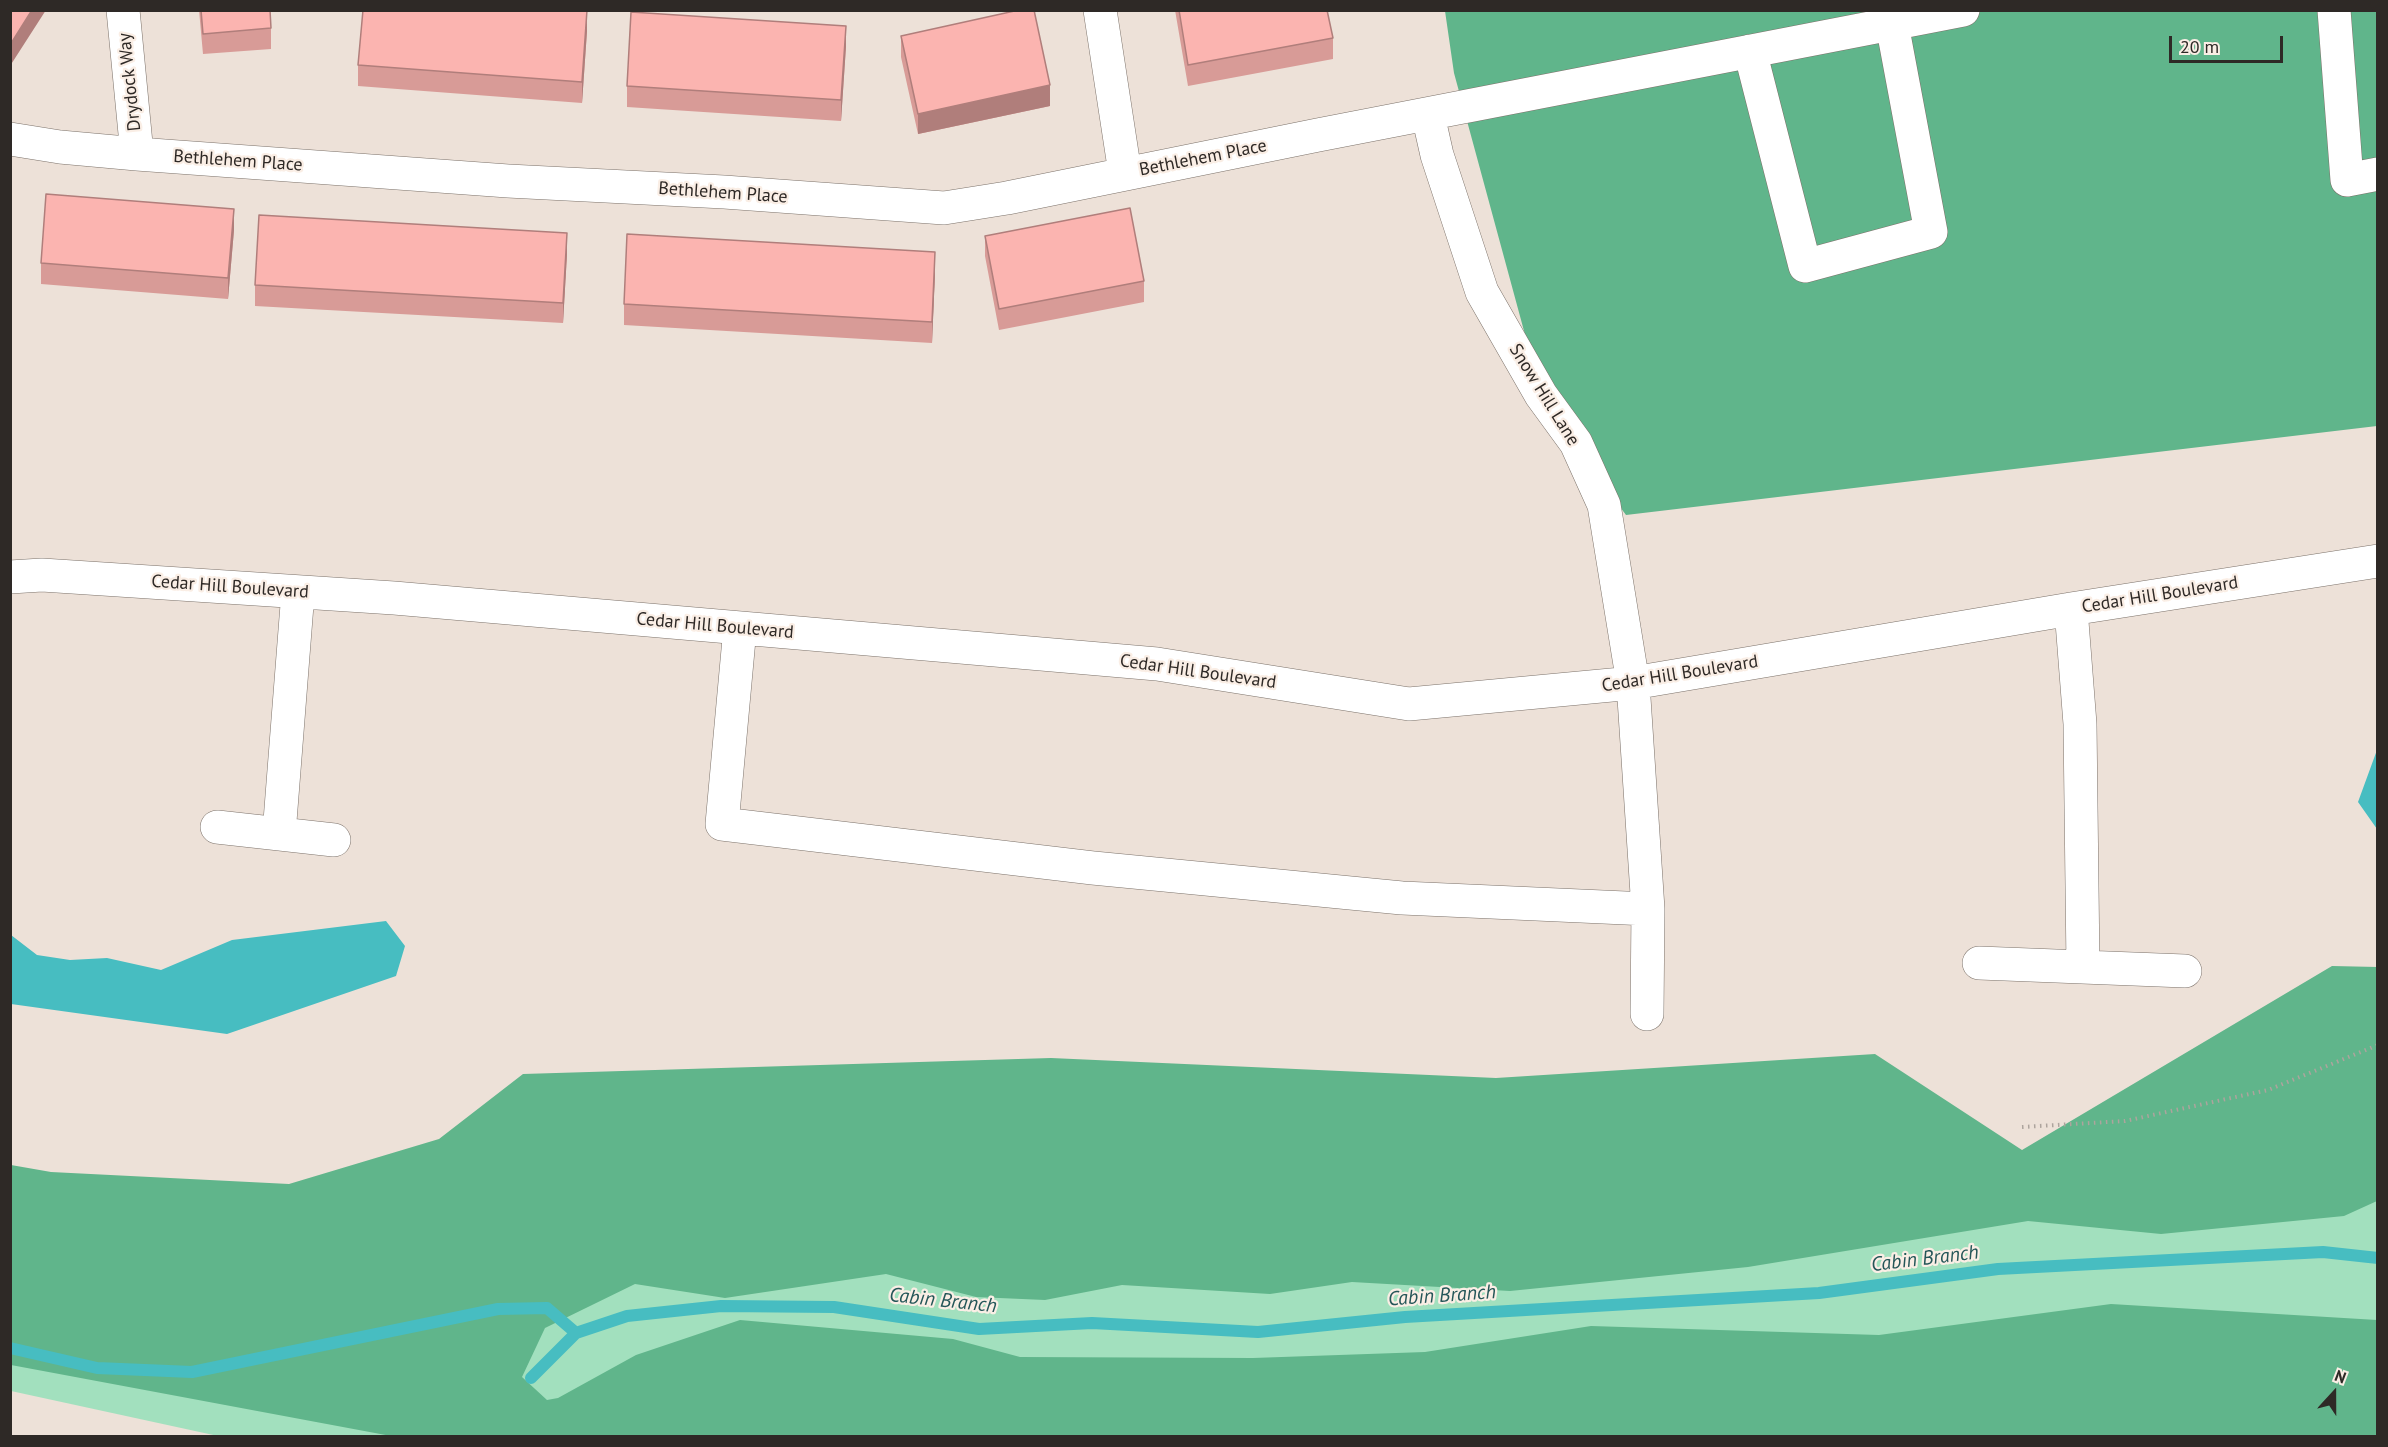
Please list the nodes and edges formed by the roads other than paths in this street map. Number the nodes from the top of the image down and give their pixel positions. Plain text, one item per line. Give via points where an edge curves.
1 (123, 10) edge
2 (1100, 10) edge
3 (1963, 10) edge
4 (2334, 10) edge
5 (1892, 24) junction
6 (1750, 51) junction
7 (1428, 115) junction
8 (10, 139) edge
9 (137, 154) junction
10 (1125, 173) junction
11 (2378, 174) edge
12 (2378, 561) edge
13 (10, 577) edge
14 (298, 592) junction
15 (2071, 609) junction
16 (740, 628) junction
17 (1634, 683) junction
18 (216, 827) dead end
19 (279, 834) junction
20 (334, 840) dead end
21 (1648, 909) junction
22 (1979, 963) dead end
23 (2083, 967) junction
24 (2184, 971) dead end
25 (1647, 1014) dead end

1 - 9 street, Drydock Way
2 - 10 street
3 - 5 street, Bethlehem Place
4 - 11 street via 2347,180
5 - 6 street, Bethlehem Place
5 - 6 street via 1931,232 1805,266
6 - 7 street, Bethlehem Place
7 - 10 street, Bethlehem Place
7 - 17 street, Snow Hill Lane via 1437,155 1482,292 1541,395 1576,443 1604,505
8 - 9 street, Bethlehem Place
9 - 10 street, Bethlehem Place via 944,208
12 - 15 street, Cedar Hill Boulevard
13 - 14 street, Cedar Hill Boulevard via 42,575
14 - 16 street, Cedar Hill Boulevard
14 - 19 street
15 - 17 street, Cedar Hill Boulevard
15 - 23 street via 2080,723
16 - 17 street, Cedar Hill Boulevard via 1157,664 1409,704
16 - 21 street via 722,824 1093,868 1390,897
17 - 21 street, Snow Hill Lane
18 - 19 street
19 - 20 street
21 - 25 street, Snow Hill Lane
22 - 23 street
23 - 24 street

